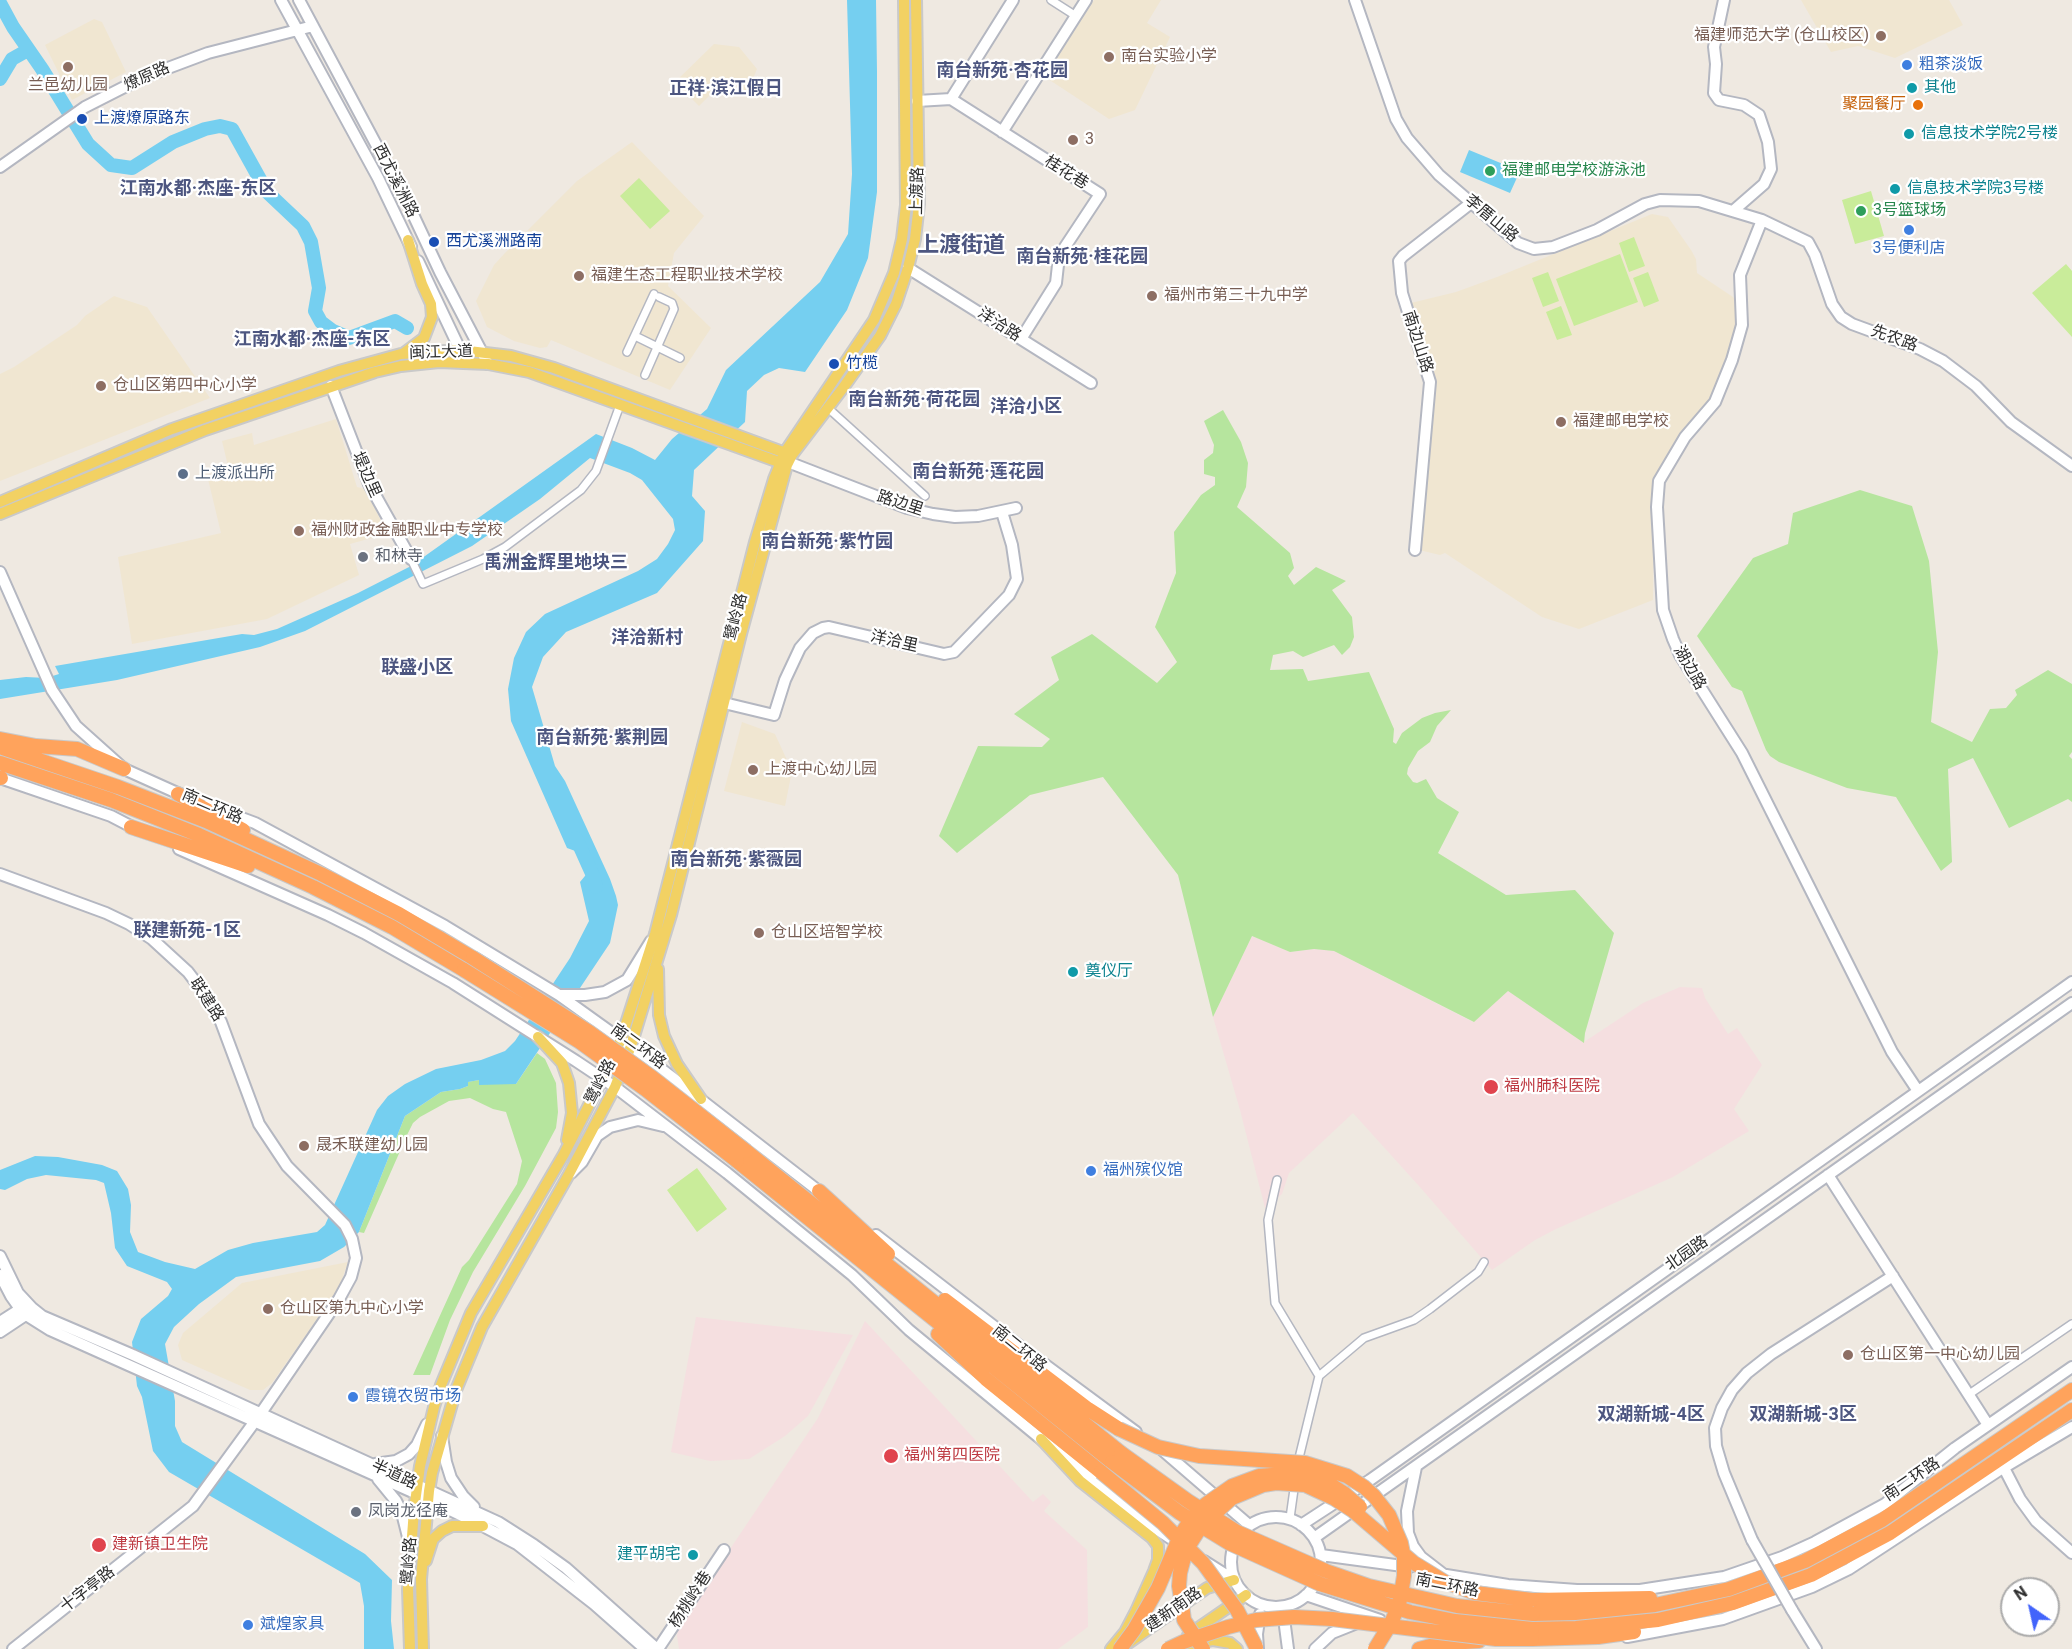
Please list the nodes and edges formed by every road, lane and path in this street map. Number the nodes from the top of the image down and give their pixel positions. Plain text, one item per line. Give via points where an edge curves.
1 (282, 0) edge
2 (299, 0) edge
3 (904, 0) edge
4 (916, 0) edge
5 (1013, 0) edge
6 (1051, 0) edge
7 (1086, 0) edge
8 (1355, 0) edge
9 (1724, 0) edge
10 (1076, 16) junction
11 (313, 26) junction
12 (297, 30) junction
13 (951, 99) junction
14 (917, 101) junction
15 (1002, 132) junction
16 (0, 167) edge
17 (1471, 203) junction
18 (1733, 211) junction
19 (1762, 220) junction
20 (408, 240) junction
21 (908, 267) junction
22 (635, 336) junction
23 (1021, 339) junction
24 (658, 347) junction
25 (460, 350) junction
26 (481, 351) junction
27 (627, 352) dead end
28 (402, 354) junction
29 (680, 358) dead end
30 (466, 362) junction
31 (488, 364) junction
32 (645, 375) dead end
33 (1091, 383) dead end
34 (331, 386) junction
35 (620, 405) junction
36 (828, 408) junction
37 (786, 459) junction
38 (2072, 466) edge
39 (925, 496) dead end
40 (0, 502) edge
41 (1016, 508) dead end
42 (1002, 512) junction
43 (0, 514) edge
44 (1415, 550) dead end
45 (411, 559) joint
46 (0, 572) edge
47 (724, 703) junction
48 (0, 739) edge
49 (0, 747) edge
50 (0, 763) edge
51 (124, 769) junction
52 (0, 778) edge
53 (178, 794) junction
54 (131, 827) junction
55 (0, 874) edge
56 (321, 874) junction
57 (313, 887) junction
58 (655, 934) junction
59 (658, 960) junction
60 (2072, 982) edge
61 (559, 995) junction
62 (2072, 1003) edge
63 (538, 1037) junction
64 (621, 1039) junction
65 (631, 1046) junction
66 (602, 1079) junction
67 (615, 1087) junction
68 (1918, 1091) junction
69 (701, 1099) junction
70 (670, 1129) junction
71 (564, 1154) junction
72 (741, 1156) junction
73 (1828, 1175) junction
74 (568, 1176) junction
75 (1277, 1180) dead end
76 (819, 1191) junction
77 (858, 1242) junction
78 (0, 1256) edge
79 (1484, 1262) dead end
80 (904, 1268) junction
81 (0, 1275) edge
82 (1893, 1276) junction
83 (26, 1309) junction
84 (0, 1322) edge
85 (2072, 1324) edge
86 (52, 1326) junction
87 (0, 1332) edge
88 (2072, 1367) edge
89 (1319, 1376) junction
90 (2072, 1388) edge
91 (1968, 1395) junction
92 (434, 1407) junction
93 (2069, 1416) edge
94 (258, 1418) junction
95 (1988, 1425) junction
96 (442, 1436) junction
97 (1041, 1439) junction
98 (1111, 1462) junction
99 (372, 1464) junction
100 (1416, 1467) junction
101 (2004, 1468) junction
102 (376, 1476) junction
103 (417, 1490) junction
104 (429, 1496) junction
105 (1290, 1518) junction
106 (483, 1520) junction
107 (1250, 1525) junction
108 (1301, 1525) junction
109 (1314, 1538) junction
110 (1392, 1545) junction
111 (410, 1547) junction
112 (724, 1550) dead end
113 (2072, 1552) edge
114 (1321, 1555) junction
115 (1443, 1575) junction
116 (421, 1579) junction
117 (1234, 1580) junction
118 (1246, 1595) junction
119 (1306, 1595) junction
120 (1262, 1605) junction
121 (1282, 1607) junction
122 (1532, 1607) junction
123 (1374, 1618) junction
124 (1532, 1634) junction
125 (1496, 1640) junction
126 (13, 1649) edge
127 (410, 1649) edge
128 (423, 1649) edge
129 (645, 1649) edge
130 (658, 1649) edge
131 (1111, 1649) edge
132 (1120, 1649) edge
133 (1168, 1649) edge
134 (1186, 1649) edge
135 (1203, 1649) edge
136 (1237, 1649) edge
137 (1257, 1649) edge
138 (1288, 1649) edge
139 (1315, 1649) edge
140 (1376, 1649) edge
141 (1419, 1649) edge
142 (1816, 1649) edge

1 - 12 main road, 西尤溪洲路
2 - 11 main road, 西尤溪洲路
3 - 37 main road, 上渡路 via 906,205 899,256 874,320
4 - 14 main road, 上渡路
5 - 13 main road
6 - 10 street
7 - 10 main road
8 - 17 main road, 李厝山路 via 1403,132 1429,165
9 - 18 main road via 1714,47 1714,93 1719,100 1744,105 1759,115 1771,169 1764,184
10 - 15 main road
11 - 12 main road, 燎原路
11 - 26 main road, 西尤溪洲路
12 - 16 main road, 燎原路 via 164,68 82,109
12 - 20 main road, 西尤溪洲路
13 - 14 main road
13 - 15 main road, 桂花巷
14 - 21 main road, 上渡路 via 919,204
15 - 23 main road, 桂花巷 via 1100,194 1059,256 1056,283
17 - 18 main road, 李厝山路 via 1518,243 1538,249 1597,230 1655,201 1699,201
17 - 44 main road, 南边山路 via 1399,261 1402,293 1430,382
18 - 19 main road, 先农路
19 - 38 main road, 先农路 via 1808,242 1832,304 1844,320 1943,361 1976,386 2016,426
19 - 68 main road, 湖边路 via 1741,272 1742,328 1721,388 1713,406 1683,440 1659,481 1657,507 1664,610 1676,647 1742,753 1892,1052
20 - 25 main road, 西尤溪洲路
20 - 28 main road via 432,317 424,338
21 - 23 main road, 洋洽路
21 - 36 main road, 上渡路 via 880,336
22 - 24 street
22 - 24 street via 657,296 672,303 674,309
22 - 27 street
23 - 33 main road, 洋洽路
24 - 29 street
24 - 32 street
25 - 26 main road, 闽江大道
25 - 28 main road, 闽江大道
25 - 30 main road, 西尤溪洲路
26 - 31 main road, 西尤溪洲路
26 - 37 main road, 闽江大道 via 554,368 734,434
28 - 40 main road, 闽江大道 via 339,371 172,429
30 - 31 main road, 闽江大道
30 - 34 main road, 闽江大道 via 401,366
31 - 35 main road, 闽江大道 via 529,372
34 - 43 main road, 闽江大道 via 186,437
34 - 45 main road, 堤边里 via 369,484
35 - 37 main road, 闽江大道 via 683,429
35 - 45 street via 596,471 582,490 505,547 423,584
36 - 37 main road, 上渡路
36 - 39 street
37 - 42 main road, 路边里 via 868,494 926,513 966,517
37 - 47 main road, 鹭岭路
37 - 58 main road, 鹭岭路 via 755,542
41 - 42 main road, 路边里
42 - 47 main road, 洋洽里 via 1017,579 1009,595 954,652 944,654 823,628 800,648 774,716
46 - 51 main road via 63,709 83,734
47 - 59 main road, 鹭岭路
48 - 51 highway via 77,749
49 - 56 highway, 南二环路 via 173,808
50 - 57 highway, 南二环路 via 111,800
51 - 53 main road
52 - 54 main road via 111,816
53 - 56 highway
53 - 61 main road via 255,823 445,926
54 - 57 highway
54 - 63 main road via 364,933
55 - 94 main road, 联建路 via 129,924 179,963 217,1014 265,1134 287,1166 345,1225 352,1239 356,1258 348,1284
56 - 72 highway, 南二环路, bridge via 473,957 598,1038 653,1078
57 - 72 highway, 南二环路, bridge via 392,927 580,1042
58 - 61 main road via 627,980 605,992
58 - 64 main road, 鹭岭路
59 - 65 main road, 鹭岭路
59 - 69 main road via 658,1004 664,1036
60 - 68 main road, 北园路
61 - 64 main road
62 - 73 main road, 北园路
63 - 66 main road
63 - 71 main road via 562,1063 569,1083 572,1113
64 - 65 main road
64 - 66 main road, 鹭岭路
65 - 67 main road, 鹭岭路
65 - 69 main road
66 - 67 main road
66 - 71 main road, 鹭岭路
67 - 70 main road
67 - 74 main road, 鹭岭路
68 - 108 main road, 北园路
69 - 76 main road
70 - 74 main road via 638,1120 610,1127 597,1136 582,1162
70 - 97 main road via 852,1275 909,1330
71 - 92 main road, 鹭岭路 via 471,1313
72 - 77 highway, 南二环路
72 - 98 highway, 南二环路 via 986,1379
73 - 82 main road
73 - 100 main road, 北园路
74 - 96 main road, 鹭岭路 via 482,1327
75 - 89 street via 1268,1220 1275,1303
76 - 80 highway
76 - 107 main road via 1180,1464
77 - 80 highway
77 - 98 highway, 南二环路
78 - 83 main road
79 - 89 street via 1478,1272 1430,1309 1414,1320 1364,1338
80 - 140 highway, bridge via 1119,1429 1158,1447 1199,1456 1305,1463 1347,1476 1364,1487 1389,1515 1404,1558 1399,1605
81 - 83 main road
82 - 91 main road
82 - 142 main road, bridge via 1747,1373 1732,1390 1715,1428 1724,1473 1752,1540
83 - 84 main road
83 - 86 main road
83 - 87 main road
85 - 91 street
86 - 94 main road, 半道路 via 172,1385
86 - 94 main road, 半道路 via 133,1354
88 - 95 main road
89 - 105 street via 1300,1453
90 - 122 highway, 南二环路 via 1882,1520 1805,1561 1692,1598 1616,1610
91 - 95 main road
92 - 99 main road via 409,1454 396,1461
92 - 103 main road, 鹭岭路
93 - 101 main road
93 - 124 highway, 南二环路 via 1890,1533 1811,1575 1640,1630 1598,1637
94 - 99 main road, 半道路
94 - 102 main road, 半道路
94 - 126 main road, 十字亭路 via 183,1515
95 - 115 main road via 1885,1504 1782,1557 1724,1577 1640,1590 1577,1590
96 - 104 main road, 鹭岭路
96 - 106 main road via 451,1478
97 - 117 main road via 1146,1522
97 - 131 main road via 1080,1481 1158,1546 1158,1560 1139,1606
98 - 122 highway, 南二环路, bridge via 1188,1501 1237,1532 1369,1586 1457,1606
98 - 124 highway, 南二环路, bridge via 1229,1543 1320,1584 1410,1612
98 - 137 highway, bridge via 1203,1563 1237,1610
99 - 103 main road, 半道路
100 - 109 main road, 北园路
100 - 115 main road via 1407,1511 1408,1533 1421,1557
101 - 113 main road via 2036,1521
101 - 123 main road via 1849,1569 1812,1587 1723,1619 1615,1639 1541,1643
102 - 103 main road, 半道路
102 - 111 main road via 402,1513
103 - 104 main road, 半道路
103 - 111 main road, 鹭岭路
104 - 106 main road, 半道路
104 - 116 main road, 鹭岭路
105 - 107 main road via 1271,1518
105 - 108 main road
106 - 116 main road via 452,1526 433,1539
106 - 129 main road, 半道路 via 537,1558
106 - 130 main road, 半道路 via 520,1535 566,1568
107 - 117 main road via 1232,1548
108 - 109 main road
109 - 114 main road
110 - 122 highway, bridge via 1445,1582
110 - 132 highway, bridge via 1356,1503 1323,1480 1282,1472 1245,1480 1220,1493 1191,1520 1158,1588
110 - 135 highway, bridge via 1352,1510 1305,1485 1270,1484 1232,1498 1202,1526 1186,1550 1180,1573 1185,1620
111 - 127 main road, 鹭岭路
112 - 130 main road, 杨桃岭巷
114 - 115 main road via 1400,1564
114 - 119 main road via 1319,1577
116 - 128 main road, 鹭岭路
117 - 118 main road
117 - 132 main road, 建新南路 via 1207,1588
118 - 120 main road
118 - 133 main road, 建新南路
119 - 121 main road
119 - 123 main road
120 - 121 main road
120 - 137 main road
121 - 138 main road
123 - 139 main road via 1339,1629
124 - 125 highway, bridge
125 - 133 highway, bridge via 1294,1617 1228,1627
125 - 141 highway, bridge
134 - 136 main road via 1213,1640 1230,1643

